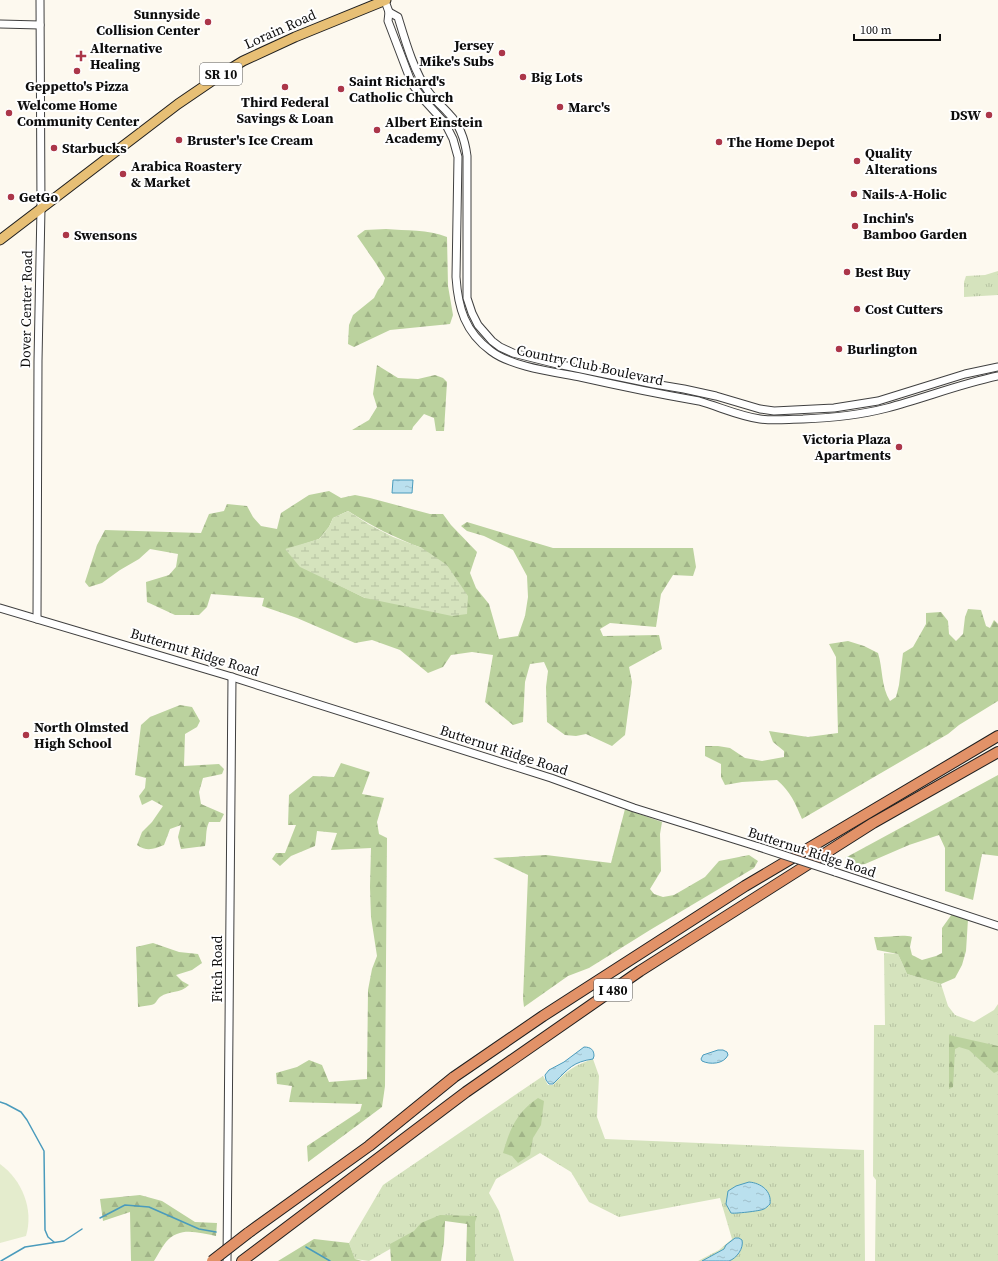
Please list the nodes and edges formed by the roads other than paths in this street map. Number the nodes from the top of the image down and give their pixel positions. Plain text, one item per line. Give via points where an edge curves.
1 (40, 0) edge
2 (385, 0) edge
3 (389, 12) junction
4 (0, 24) edge
5 (40, 26) junction
6 (41, 208) junction
7 (0, 240) edge
8 (998, 367) edge
9 (998, 376) edge
10 (0, 608) edge
11 (37, 619) junction
12 (232, 677) junction
13 (998, 736) edge
14 (998, 752) edge
15 (998, 926) edge
16 (245, 1259) edge
17 (212, 1261) edge
18 (227, 1261) edge

1 - 5 street, Dover Center Road
2 - 3 street, Country Club Boulevard
2 - 6 main road, Lorain Road / SR 10 via 295,37 225,72 178,104
3 - 8 street, Country Club Boulevard via 398,17 417,70 428,92 450,115 464,140 467,156 467,298 478,324 492,340 506,350 557,364 684,388 774,411 834,408 878,402 965,374
3 - 9 street, Country Club Boulevard via 388,21 412,84 445,123 456,148 457,296 468,326 479,341 496,355 530,367 699,402 762,419 833,418 876,411
4 - 5 street
5 - 6 street, Dover Center Road
6 - 7 main road, Lorain Road / SR 10
6 - 11 street, Dover Center Road
10 - 11 street, Butternut Ridge Road
11 - 12 street, Butternut Ridge Road
12 - 15 street, Butternut Ridge Road, bridge via 550,778 634,808
12 - 18 street, Fitch Road
13 - 17 highway, I 480, bridge via 745,886 543,1016 454,1077 369,1146
14 - 16 highway, I 480 via 873,823 640,971 466,1092

